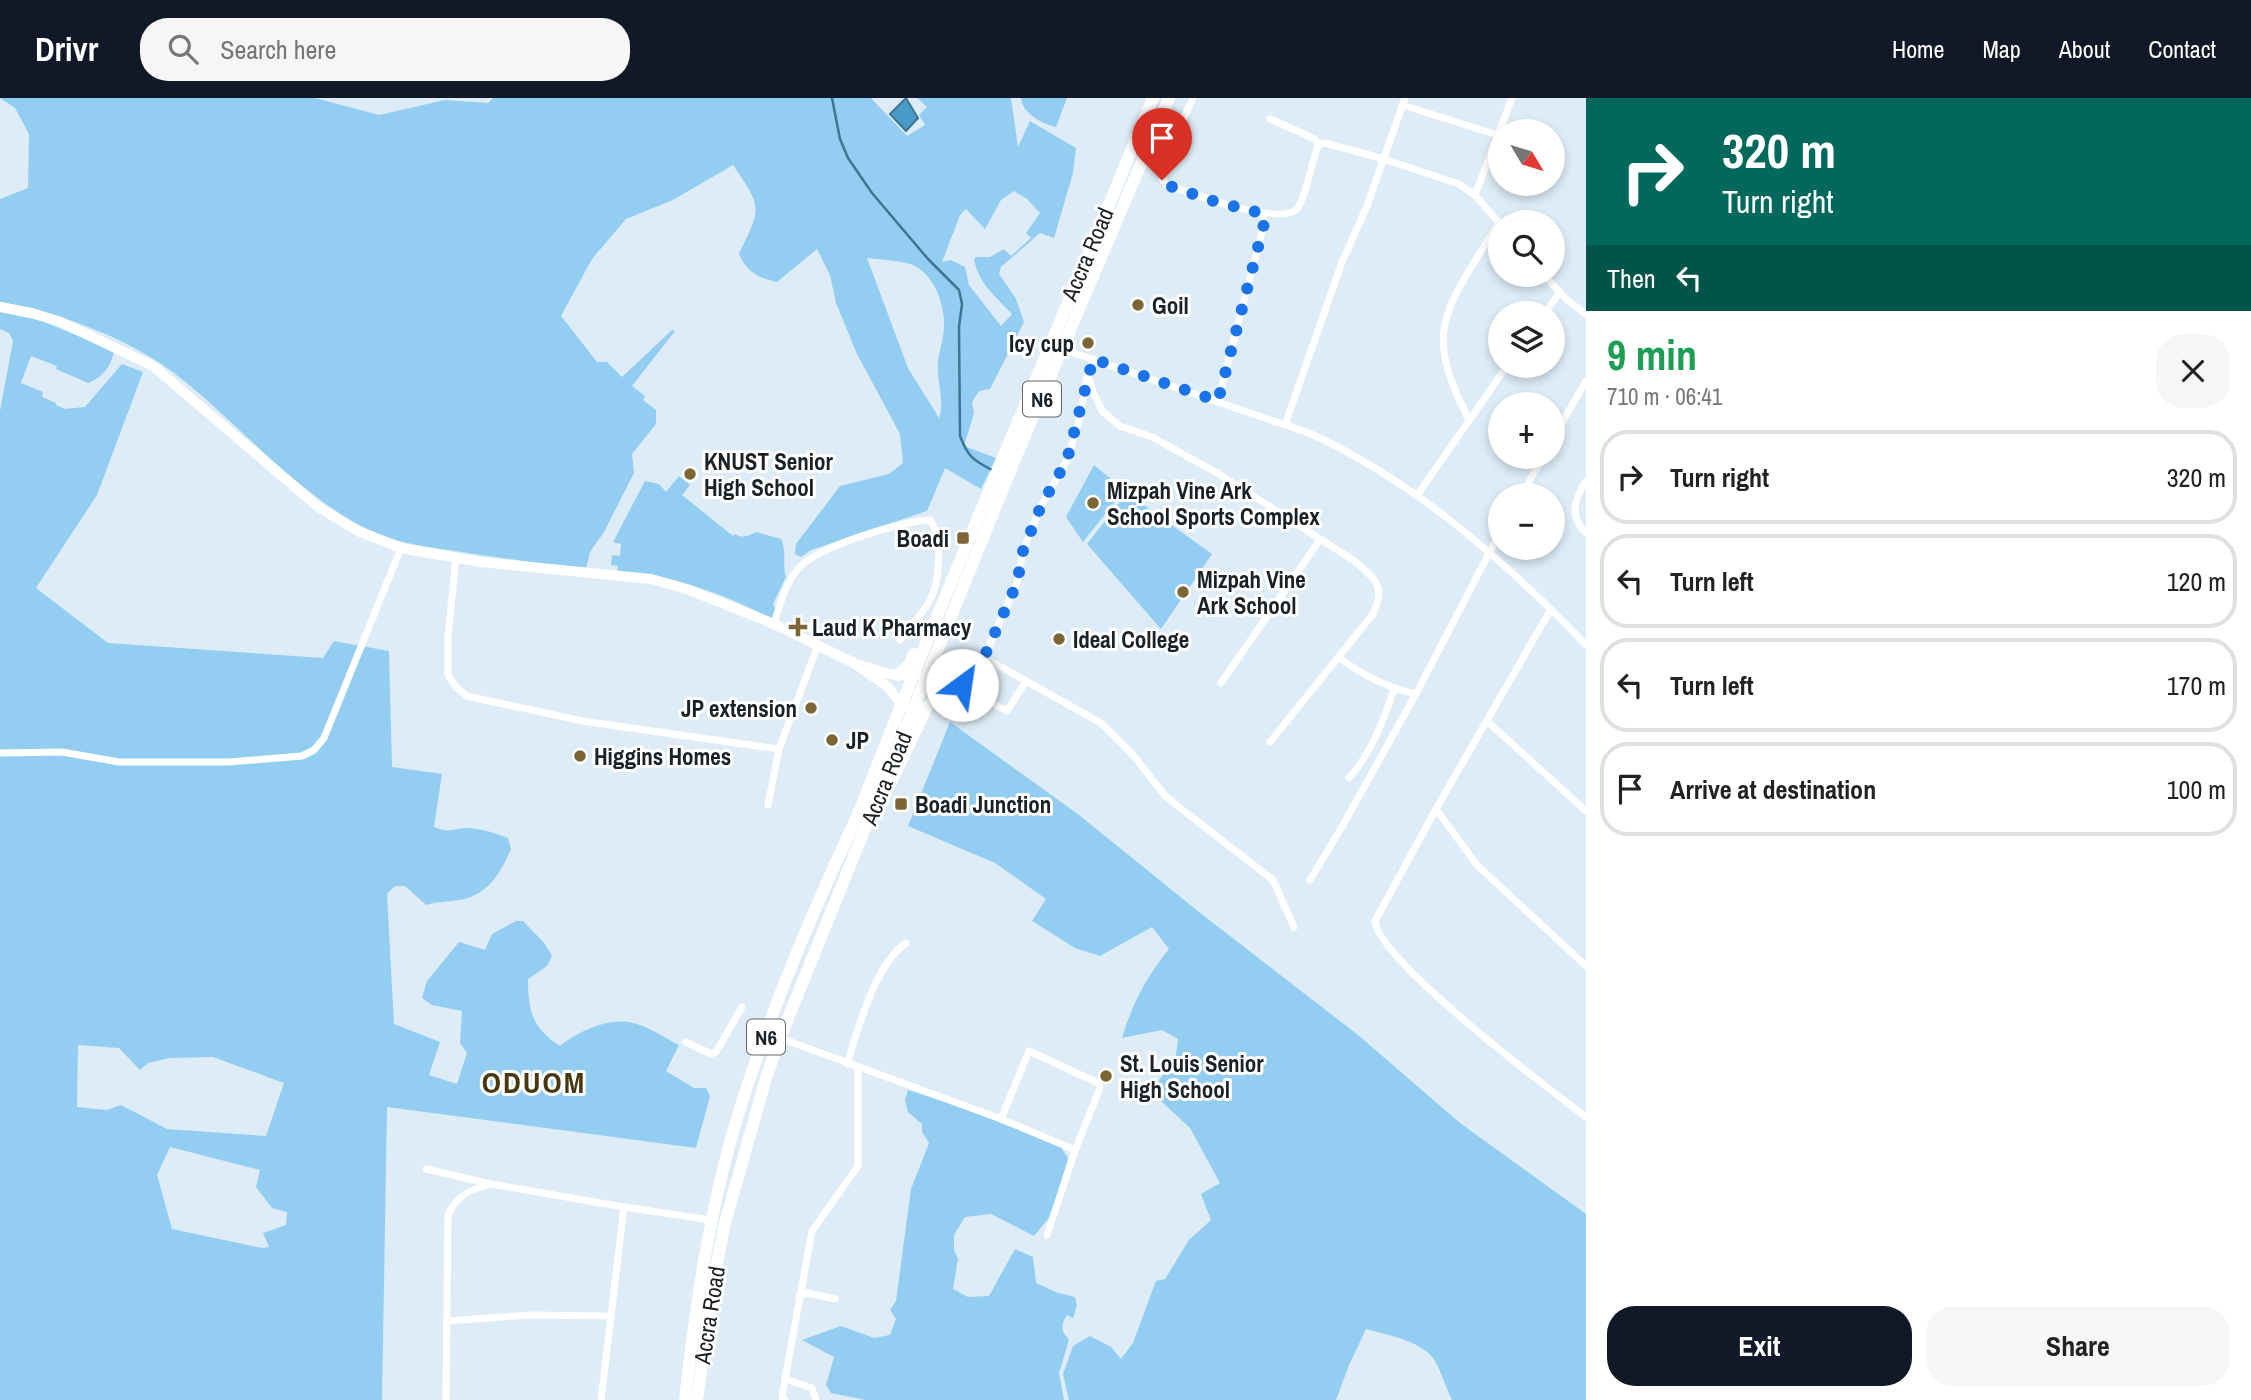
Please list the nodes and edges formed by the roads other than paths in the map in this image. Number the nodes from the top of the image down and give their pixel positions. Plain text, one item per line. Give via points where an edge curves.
1 (1153, 98) edge
2 (1169, 98) edge
3 (1193, 98) edge
4 (1512, 98) edge
5 (1404, 102) edge
6 (1270, 118) dead end
7 (1504, 119) edge
8 (1488, 131) edge
9 (1319, 144) junction
10 (1384, 159) junction
11 (1488, 161) edge
12 (1475, 195) junction
13 (1488, 210) edge
14 (1264, 214) junction
15 (1488, 240) edge
16 (1555, 287) edge
17 (1560, 292) junction
18 (1554, 301) edge
19 (0, 307) edge
20 (1586, 314) edge
21 (1062, 349) junction
22 (1093, 359) junction
23 (1087, 376) junction
24 (1498, 378) edge
25 (1586, 381) edge
26 (1218, 401) junction
27 (1565, 417) edge
28 (1468, 419) junction
29 (1285, 425) junction
30 (1586, 481) edge
31 (1418, 494) junction
32 (1586, 533) edge
33 (1319, 541) junction
34 (401, 548) junction
35 (1488, 552) joint
36 (456, 558) junction
37 (1497, 560) edge
38 (945, 596) junction
39 (1551, 609) junction
40 (774, 624) junction
41 (900, 640) dead end
42 (818, 645) junction
43 (1586, 645) edge
44 (985, 655) junction
45 (1338, 657) junction
46 (854, 663) junction
47 (898, 675) junction
48 (919, 677) junction
49 (1026, 681) junction
50 (1221, 683) dead end
51 (1394, 689) junction
52 (1416, 694) junction
53 (907, 707) junction
54 (927, 707) junction
55 (1488, 722) junction
56 (1270, 743) dead end
57 (779, 749) junction
58 (0, 753) edge
59 (1349, 778) dead end
60 (768, 805) dead end
61 (1436, 808) junction
62 (1586, 811) edge
63 (871, 816) junction
64 (1310, 880) dead end
65 (1294, 927) dead end
66 (906, 943) dead end
67 (1586, 965) edge
68 (742, 1007) dead end
69 (780, 1038) junction
70 (686, 1042) dead end
71 (847, 1064) junction
72 (858, 1068) junction
73 (1586, 1117) edge
74 (1001, 1119) junction
75 (1076, 1147) junction
76 (426, 1169) dead end
77 (491, 1184) junction
78 (624, 1207) junction
79 (711, 1220) junction
80 (1047, 1236) dead end
81 (799, 1296) junction
82 (835, 1298) dead end
83 (610, 1316) junction
84 (447, 1321) junction
85 (785, 1380) junction
86 (446, 1400) edge
87 (601, 1400) edge
88 (685, 1400) edge
89 (697, 1400) edge
90 (785, 1400) edge
91 (816, 1400) edge

1 - 38 highway, Accra Road / N6
2 - 21 highway, Accra Road / N6
3 - 14 street via 1162,180 1210,200
4 - 7 street
5 - 8 street
5 - 10 street
6 - 9 street
9 - 10 street
9 - 14 street via 1296,211
10 - 12 street via 1459,184
10 - 29 street
11 - 12 street
12 - 13 street
14 - 26 street
15 - 28 street via 1465,277 1445,324 1449,374
16 - 17 street
17 - 18 street
17 - 20 street
19 - 34 street via 61,322 153,366 320,508 358,531
21 - 22 street
21 - 48 highway, Accra Road / N6
22 - 23 street
22 - 26 street
23 - 33 street via 1104,412 1119,426 1152,437 1209,468
23 - 44 street via 1067,460 1041,506 1023,551 1017,583
24 - 28 street
25 - 27 street
26 - 29 street
28 - 31 street
29 - 31 street via 1348,451
30 - 32 street via 1574,510 1575,520
31 - 35 street
33 - 45 street via 1356,562 1380,589 1373,614
33 - 50 street
34 - 36 street
34 - 58 street via 324,738 314,750 302,756 229,762 119,762 62,752
35 - 52 street
36 - 40 street via 651,579
36 - 57 street via 448,675 467,696 582,721
37 - 39 street
38 - 47 highway via 910,664
38 - 48 highway, Accra Road / N6
39 - 43 street
39 - 55 street
40 - 41 street via 787,585 805,562 850,541 930,520 939,545 936,583 930,600
40 - 42 street
42 - 46 street
42 - 57 street
44 - 49 street
44 - 49 street via 975,659 963,688 1007,711
45 - 51 street
45 - 56 street
46 - 47 street
46 - 53 street
47 - 48 street
48 - 53 highway, Accra Road / N6
48 - 54 street via 933,686
49 - 65 street via 1080,709 1115,735 1166,797 1273,880
51 - 52 street
51 - 59 street via 1376,738
52 - 64 street
53 - 54 street
53 - 63 highway, Accra Road / N6
53 - 79 highway, Accra Road / N6 via 830,874 754,1066
54 - 63 highway
55 - 61 street
55 - 62 street
57 - 60 street
61 - 67 street via 1477,864
61 - 73 street via 1378,912 1377,930 1451,1009
63 - 69 highway, Accra Road / N6
66 - 71 street via 891,957 876,985
68 - 70 street via 716,1052
69 - 71 street
69 - 89 highway, Accra Road / N6 via 723,1234
71 - 72 street
72 - 74 street
72 - 81 street via 858,1166 812,1231
74 - 75 street
74 - 75 street via 1027,1052 1032,1051 1098,1083 1100,1088
75 - 80 street
76 - 77 street
77 - 78 street
77 - 84 street via 461,1195 448,1216
78 - 79 street
78 - 83 street
79 - 88 highway, Accra Road / N6
81 - 82 street
81 - 85 street
83 - 84 street
83 - 87 street
84 - 86 street
85 - 90 street
85 - 91 street via 812,1388

